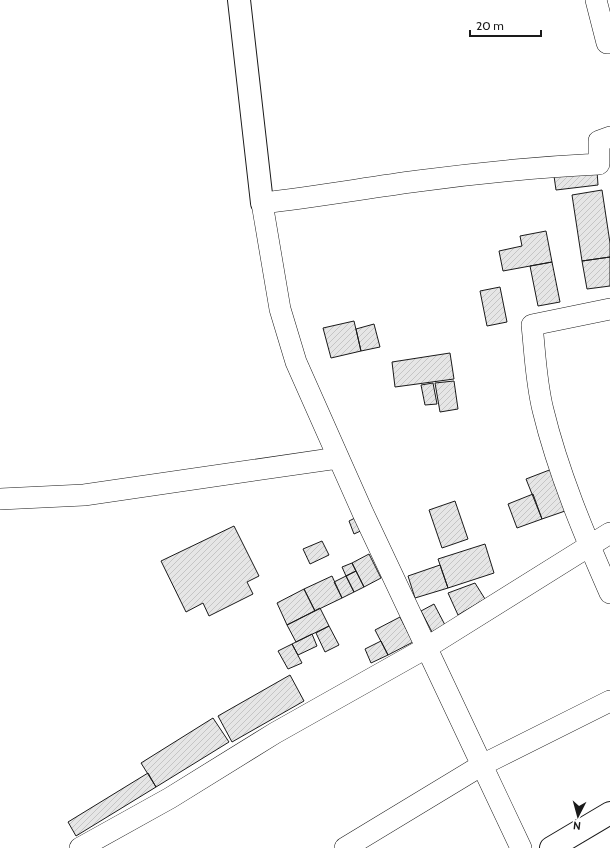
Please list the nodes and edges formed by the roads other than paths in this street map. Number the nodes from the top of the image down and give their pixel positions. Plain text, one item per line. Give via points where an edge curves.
1 (239, 0) edge
2 (596, 0) edge
3 (610, 42) edge
4 (610, 137) edge
5 (262, 203) junction
6 (610, 309) edge
7 (338, 458) junction
8 (0, 499) edge
9 (610, 533) edge
10 (589, 545) junction
11 (610, 592) edge
12 (426, 648) junction
13 (610, 701) edge
14 (482, 765) junction
15 (610, 813) edge
16 (80, 848) edge
17 (345, 848) edge
18 (521, 848) edge
19 (551, 848) edge

1 - 5 street
2 - 3 street via 607,43
4 - 5 street via 599,141 599,164 556,166 419,181
5 - 7 street via 280,309 294,355
6 - 10 street via 532,325 542,409
7 - 8 street via 84,495
7 - 12 street
9 - 10 street
10 - 11 street
10 - 12 street
12 - 14 street
12 - 16 street
13 - 14 street
14 - 17 street
14 - 18 street
15 - 19 street

